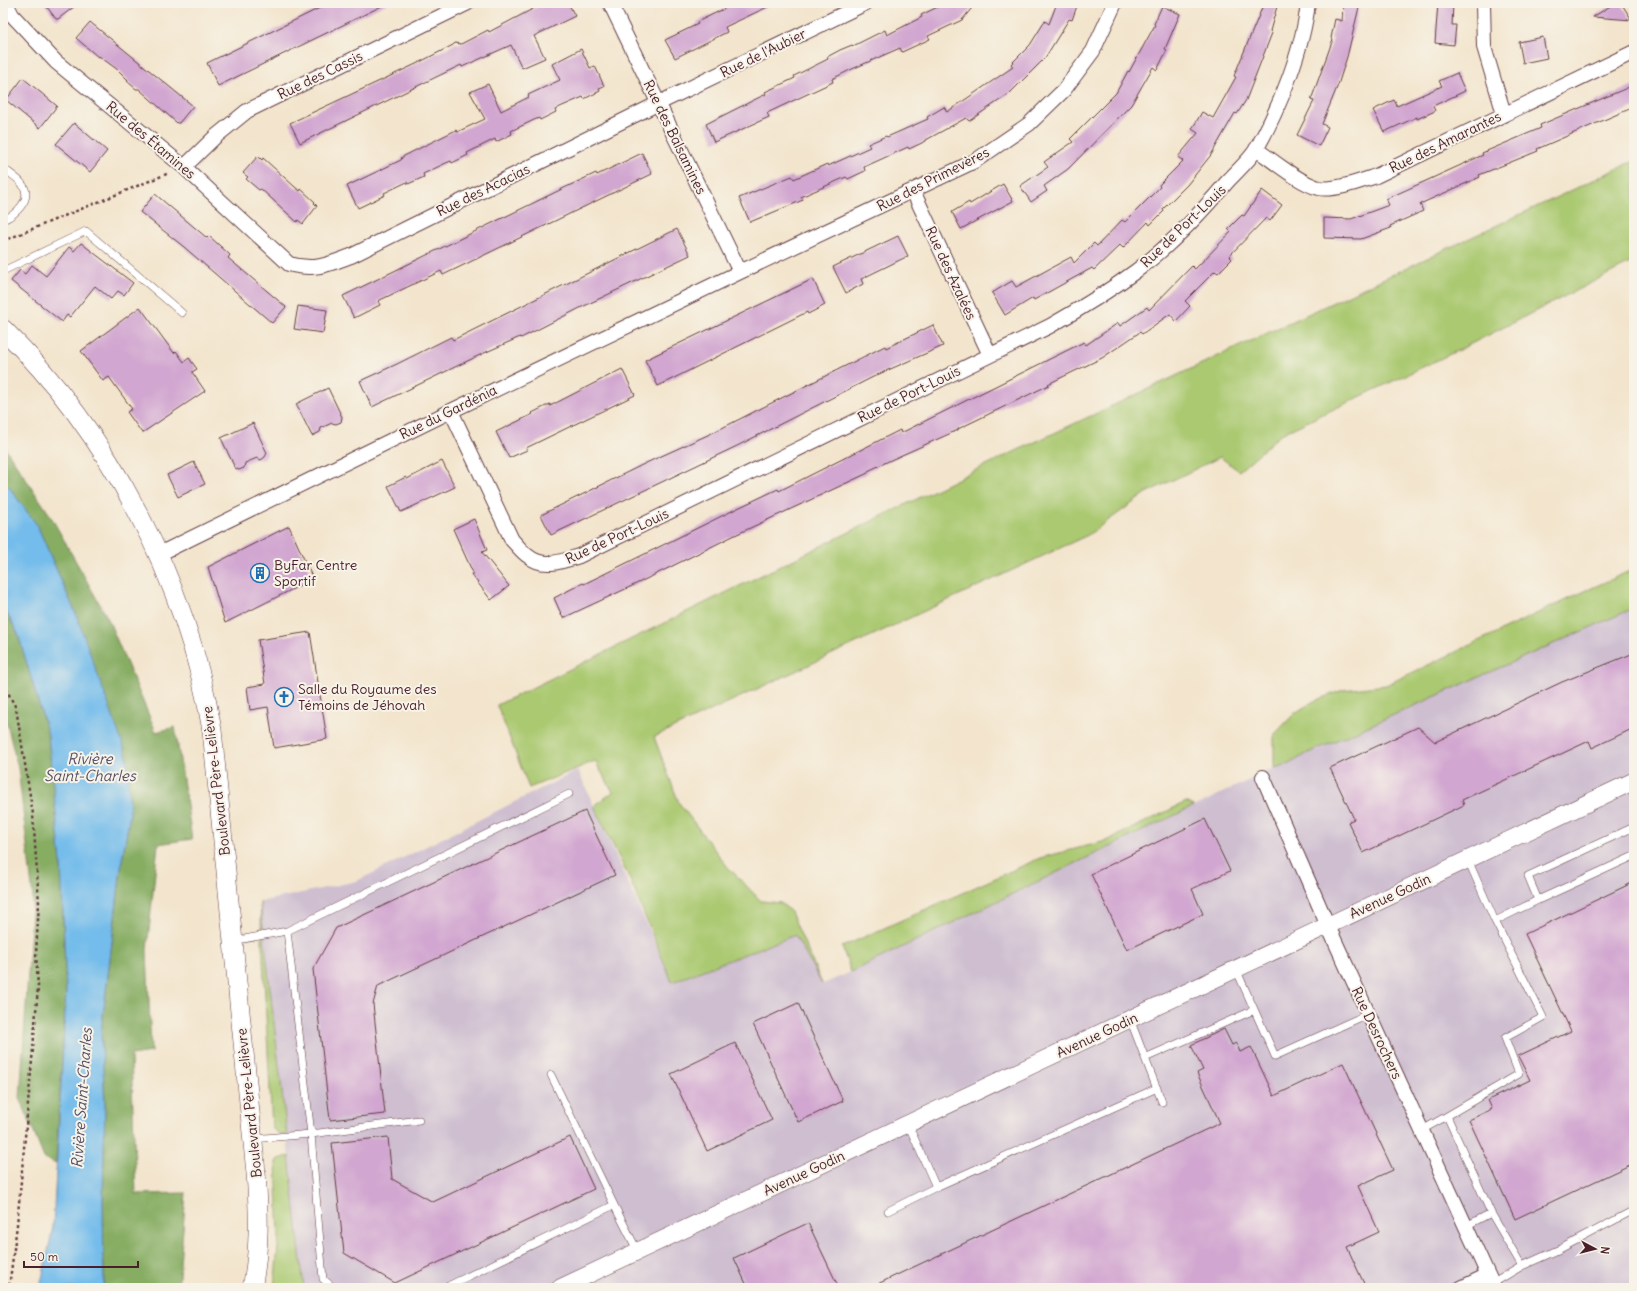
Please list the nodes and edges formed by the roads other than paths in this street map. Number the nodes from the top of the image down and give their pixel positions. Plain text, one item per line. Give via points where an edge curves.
1 (6, 3) edge
2 (468, 3) edge
3 (610, 3) edge
4 (866, 3) edge
5 (1115, 3) edge
6 (1308, 3) edge
7 (1483, 3) edge
8 (1634, 52) edge
9 (659, 103) junction
10 (1504, 114) junction
11 (1256, 149) junction
12 (184, 167) junction
13 (3, 168) edge
14 (913, 191) junction
15 (3, 220) edge
16 (304, 268) joint
17 (3, 271) edge
18 (740, 272) junction
19 (182, 313) dead end
20 (3, 329) edge
21 (990, 355) junction
22 (451, 411) junction
23 (157, 555) junction
24 (1263, 777) dead end
25 (1634, 781) edge
26 (569, 794) dead end
27 (1634, 827) edge
28 (1634, 856) edge
29 (1468, 860) junction
30 (1538, 900) junction
31 (1495, 921) junction
32 (1328, 926) junction
33 (287, 931) junction
34 (233, 941) junction
35 (1236, 969) junction
36 (1254, 1010) junction
37 (1368, 1014) junction
38 (1130, 1019) junction
39 (1145, 1058) junction
40 (551, 1075) dead end
41 (1157, 1088) junction
42 (1162, 1102) dead end
43 (1447, 1116) junction
44 (419, 1120) dead end
45 (908, 1124) junction
46 (1422, 1130) junction
47 (311, 1134) junction
48 (253, 1139) junction
49 (936, 1187) junction
50 (614, 1205) junction
51 (1634, 1210) edge
52 (888, 1211) dead end
53 (1491, 1213) junction
54 (1466, 1226) junction
55 (638, 1252) junction
56 (1522, 1266) junction
57 (1492, 1282) edge
58 (252, 1288) edge
59 (334, 1288) edge
60 (444, 1288) edge
61 (560, 1288) edge
62 (1461, 1288) edge

1 - 12 street, Rue des Étamines via 12,15 56,62
2 - 12 street, Rue des Cassis via 247,111
3 - 9 street, Rue des Balsamines
4 - 9 street, Rue de l'Aubier
5 - 14 street, Rue des Primevères via 1093,52 1064,90 1028,124 975,161
6 - 11 street, Rue de Port-Louis via 1307,18 1288,82
7 - 10 street via 1484,47
8 - 10 street, Rue des Amarantes
9 - 16 street, Rue des Acacias via 351,256 324,266
9 - 18 street, Rue des Balsamines
10 - 11 street, Rue des Amarantes via 1376,176 1342,187 1320,188 1302,181
11 - 21 street, Rue de Port-Louis via 1178,235 1138,270 1056,323
12 - 16 street, Rue des Étamines via 289,264
13 - 15 lane via 23,185 26,196 21,208
14 - 18 street, Rue des Primevères
14 - 21 street, Rue des Azalées
17 - 19 lane via 86,231
18 - 22 street, Rue du Gardénia
20 - 23 main road, Boulevard Père-Lelièvre via 23,349 67,403 101,451 127,494
21 - 22 street, Rue de Port-Louis via 587,552 561,562 545,564 529,557 512,540
22 - 23 street, Rue du Gardénia
23 - 34 main road, Boulevard Père-Lelièvre via 193,647 209,713
24 - 32 street, Rue Desrochers
25 - 29 street, Avenue Godin
26 - 33 lane
27 - 30 lane via 1528,876
28 - 30 lane
29 - 31 lane
29 - 32 street, Avenue Godin
30 - 31 lane
31 - 43 lane via 1543,1017 1505,1038 1519,1074
32 - 35 street, Avenue Godin
32 - 37 street, Rue Desrochers
33 - 34 lane
33 - 47 lane
34 - 48 main road, Boulevard Père-Lelièvre
35 - 36 lane
35 - 38 street, Avenue Godin
36 - 37 lane via 1275,1056
36 - 39 lane
37 - 46 street, Rue Desrochers
38 - 39 lane
38 - 45 street, Avenue Godin
39 - 41 lane
40 - 50 lane
41 - 42 lane
41 - 49 lane
43 - 46 lane
43 - 53 lane
44 - 47 lane
45 - 49 lane
45 - 55 street, Avenue Godin
46 - 54 street, Rue Desrochers
47 - 48 lane
47 - 59 lane via 323,1279
48 - 58 main road, Boulevard Père-Lelièvre via 260,1221 258,1256
49 - 52 lane
50 - 55 lane
50 - 60 lane
51 - 56 lane
53 - 54 lane
53 - 56 lane
54 - 57 street, Rue Desrochers
55 - 61 street, Avenue Godin
56 - 57 lane
57 - 62 street

